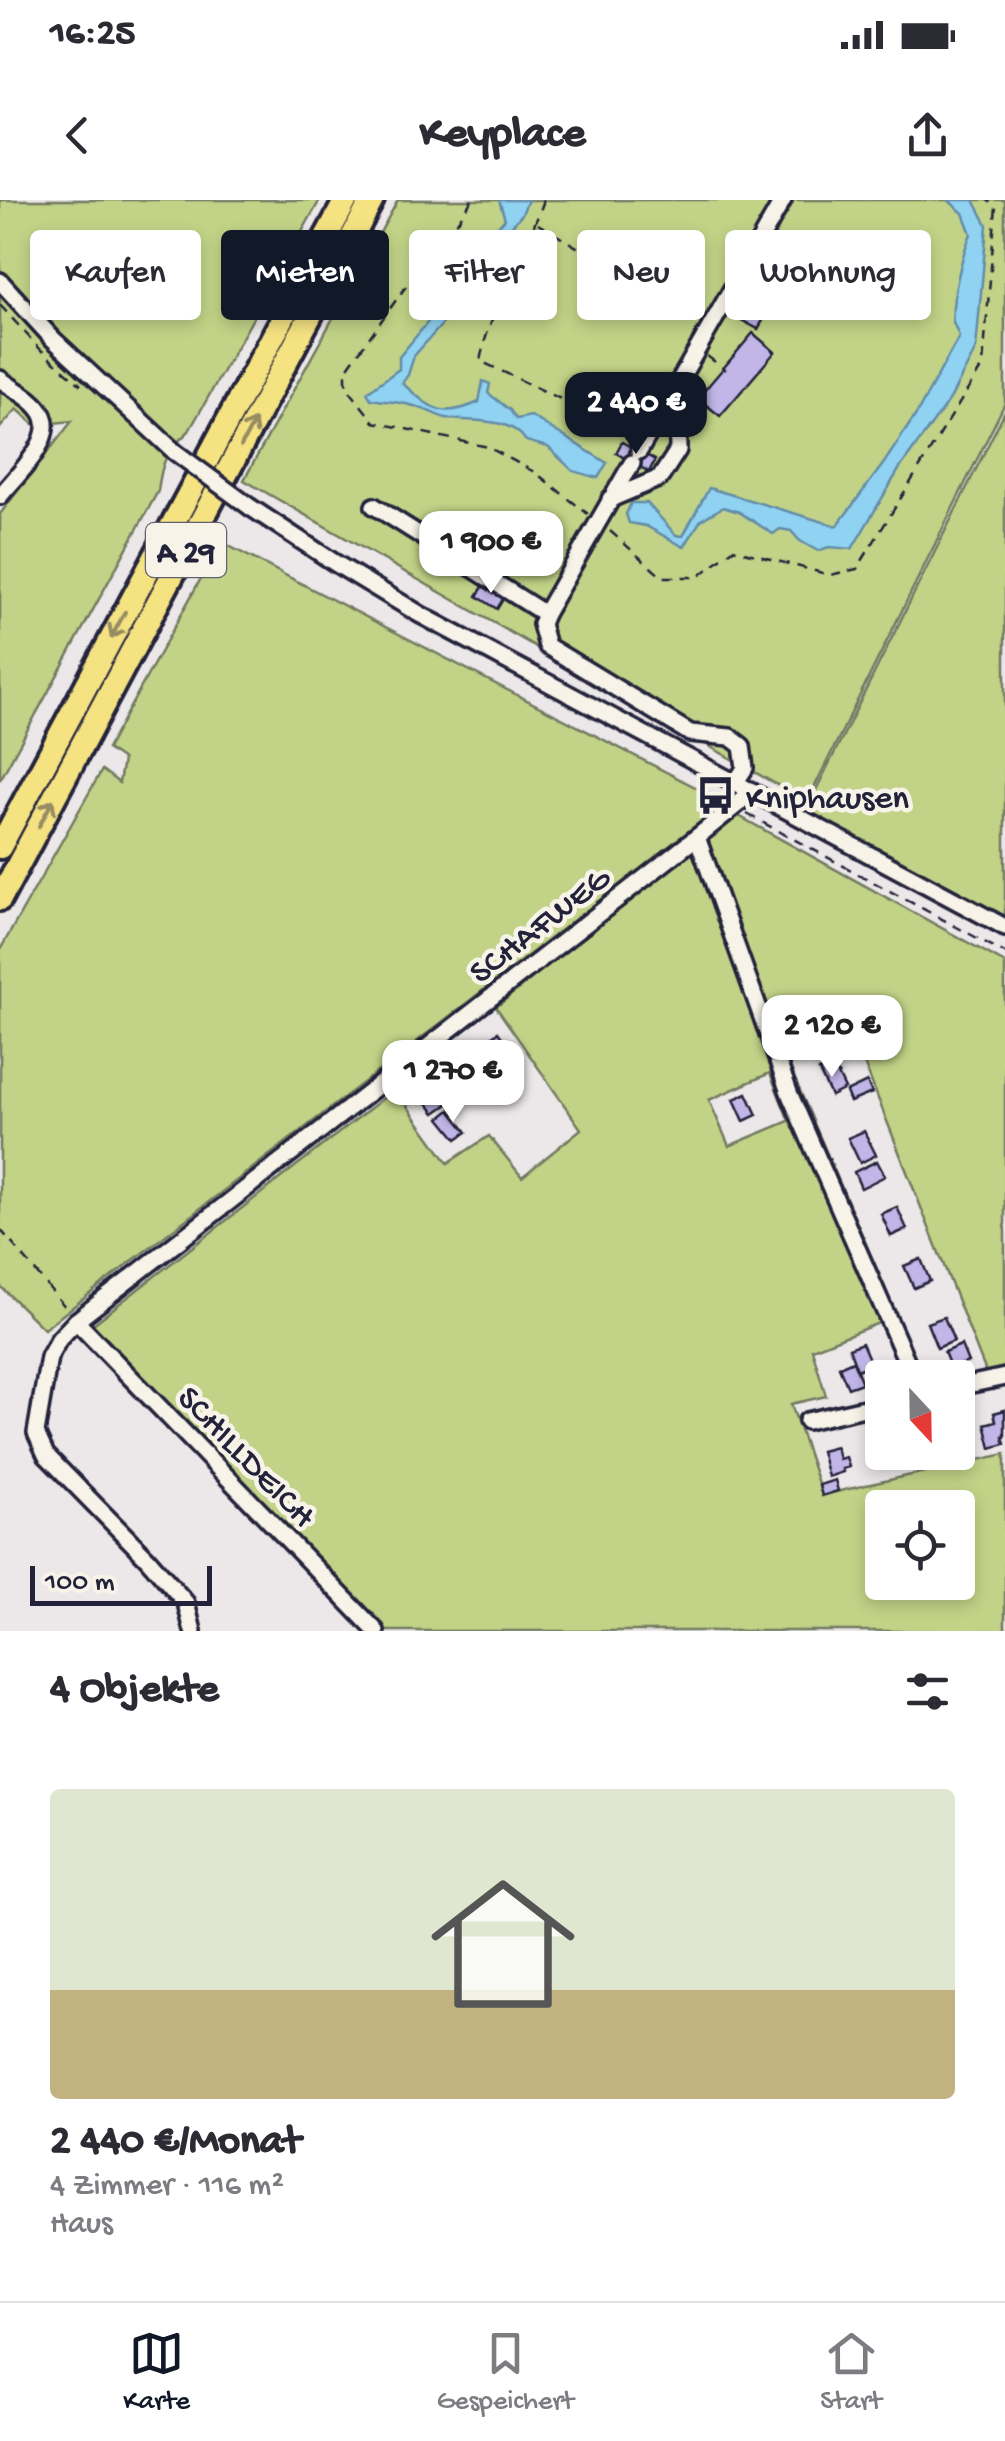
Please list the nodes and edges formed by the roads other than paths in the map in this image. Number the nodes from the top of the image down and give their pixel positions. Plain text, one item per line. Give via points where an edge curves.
1 (346, 200) edge
2 (372, 200) edge
3 (782, 200) edge
4 (766, 230) edge
5 (0, 281) edge
6 (725, 301) edge
7 (0, 379) edge
8 (677, 387) junction
9 (0, 496) edge
10 (610, 499) junction
11 (374, 506) dead end
12 (545, 614) junction
13 (743, 786) junction
14 (698, 837) junction
15 (0, 847) edge
16 (0, 899) edge
17 (1005, 927) edge
18 (76, 1321) junction
19 (906, 1360) edge
20 (1005, 1378) edge
21 (975, 1384) edge
22 (865, 1408) edge
23 (807, 1422) dead end
24 (193, 1631) edge
25 (376, 1631) edge

1 -> 15 highway, A 29
16 -> 2 highway, A 29
3 - 4 street
5 - 13 street, bridge via 175,452 250,508 421,615
6 - 8 street
7 - 9 street via 34,404 46,431
8 - 10 street
8 - 10 street via 678,450 660,478
10 - 12 street
11 - 12 street
12 - 13 street via 547,646 690,733 730,737 742,746
13 - 14 street, SCHAFWEG via 738,804
13 - 17 street
14 - 18 street, SCHAFWEG
14 - 19 street via 790,1095
18 - 24 street, SCHAFWEG via 50,1357 36,1433 46,1455 186,1602
18 - 25 street, SCHILLDEICH
20 - 21 street
22 - 23 street

